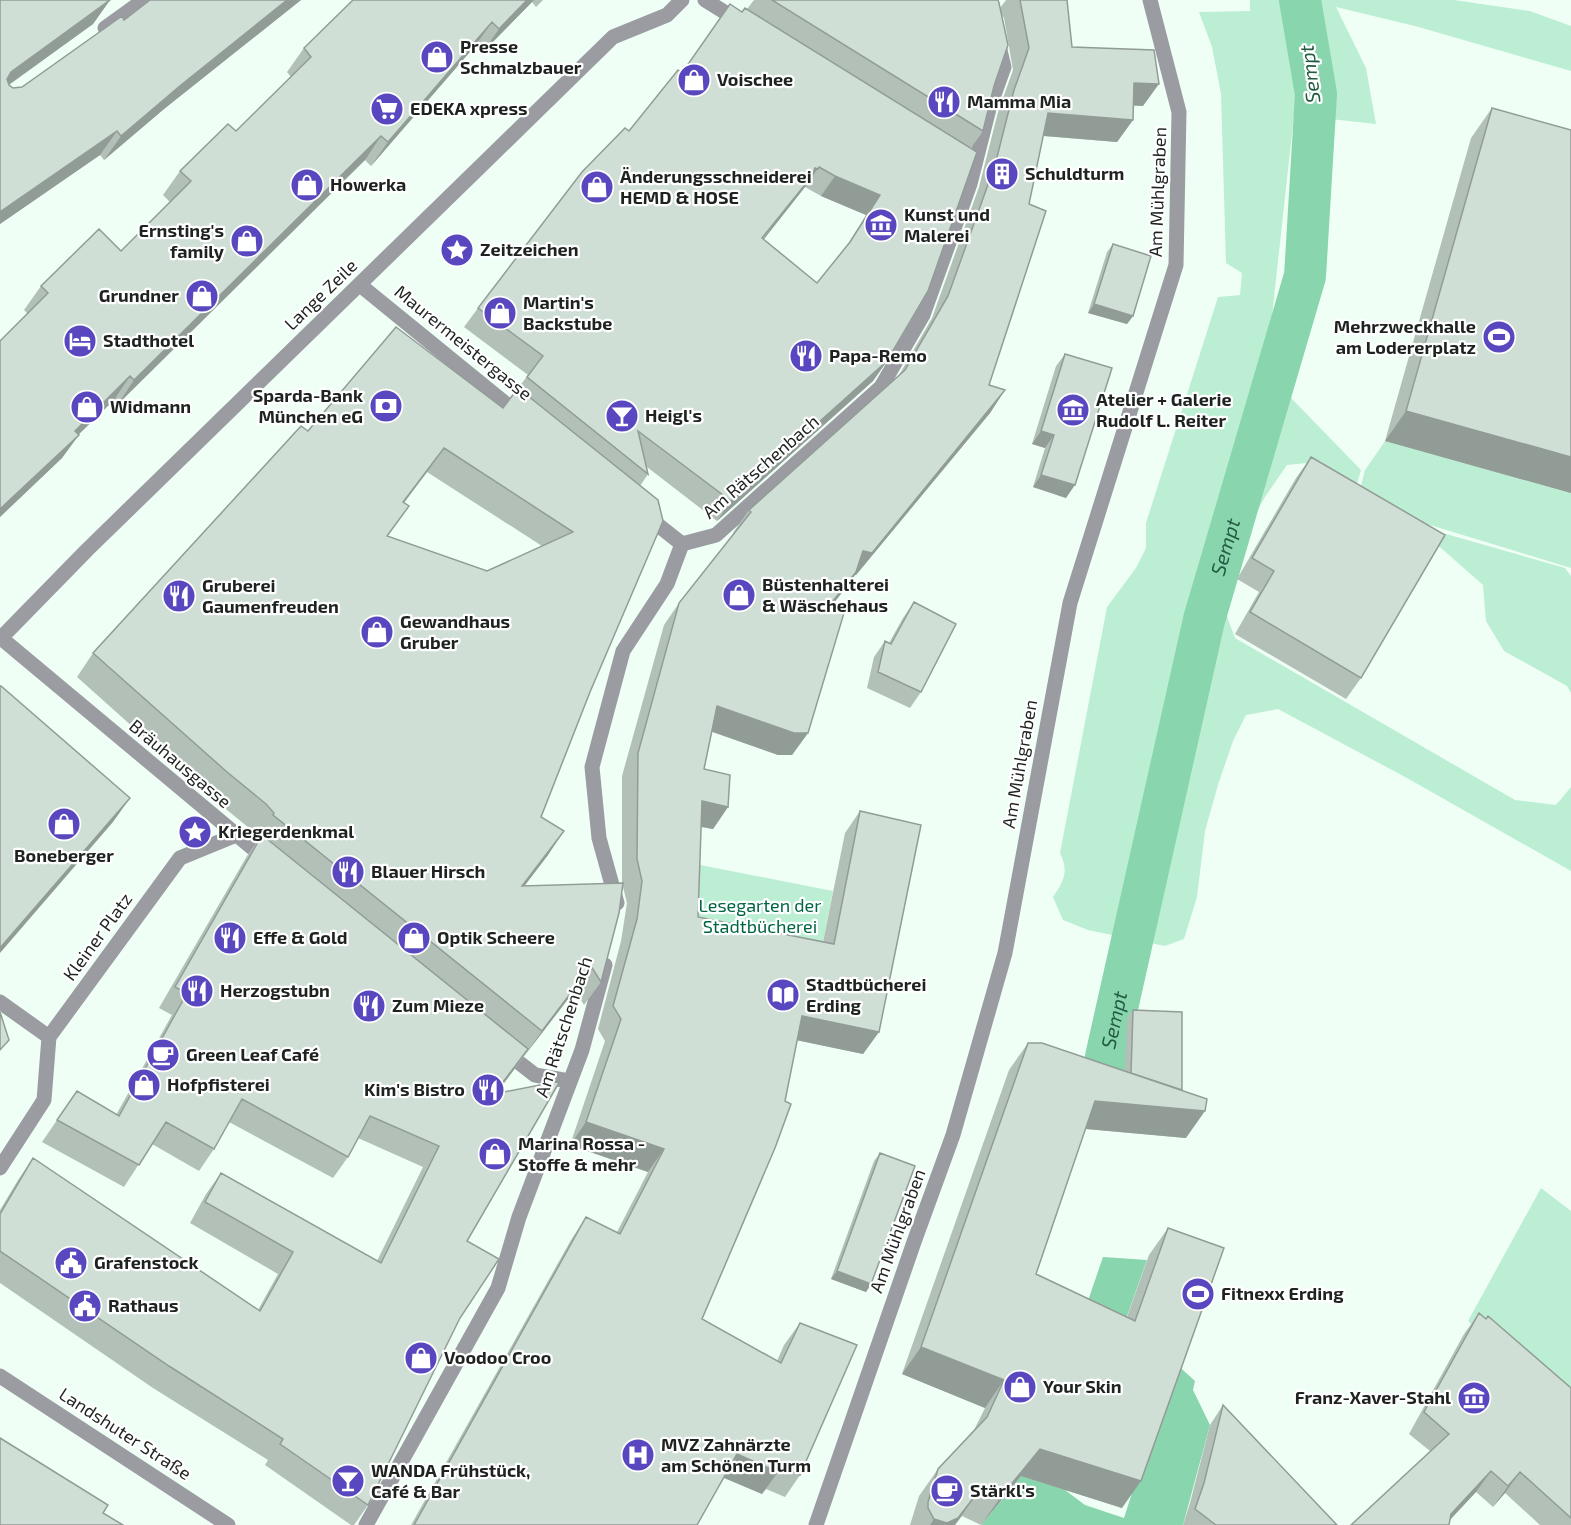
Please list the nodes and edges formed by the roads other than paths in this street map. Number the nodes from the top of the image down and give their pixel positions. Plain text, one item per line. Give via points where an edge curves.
1 (144, 0) edge
2 (682, 0) edge
3 (705, 0) edge
4 (1150, 0) edge
5 (753, 30) edge
6 (996, 30) edge
7 (96, 34) edge
8 (360, 285) junction
9 (535, 427) edge
10 (636, 508) edge
11 (682, 544) junction
12 (0, 638) edge
13 (236, 835) junction
14 (280, 871) edge
15 (615, 921) edge
16 (609, 950) edge
17 (0, 1002) edge
18 (50, 1037) junction
19 (488, 1038) edge
20 (569, 1081) junction
21 (0, 1168) edge
22 (0, 1376) edge
23 (228, 1525) edge
24 (366, 1525) edge
25 (816, 1525) edge

1 - 7 street
2 - 8 street, Lange Zeile via 667,15 613,37
3 - 5 street
4 - 25 street, Am Mühlgraben via 1179,112 1176,265 1070,603 1005,952 968,1083
6 - 11 street, Am Rätschenbach via 1004,68 969,164 970,184 923,315 881,387 716,536
8 - 9 street, Maurermeistergasse
8 - 12 street, Lange Zeile
10 - 11 street
11 - 15 street via 667,584 623,651 592,767 598,838 617,902
12 - 13 street, Bräuhausgasse
13 - 14 street, Bräuhausgasse
13 - 18 street, Kleiner Platz via 180,858
16 - 20 street, Am Rätschenbach via 582,1050
17 - 18 street
18 - 21 street via 44,1100
19 - 20 street via 535,1075
20 - 24 street, Am Rätschenbach via 519,1217 498,1288
22 - 23 street, Landshuter Straße

